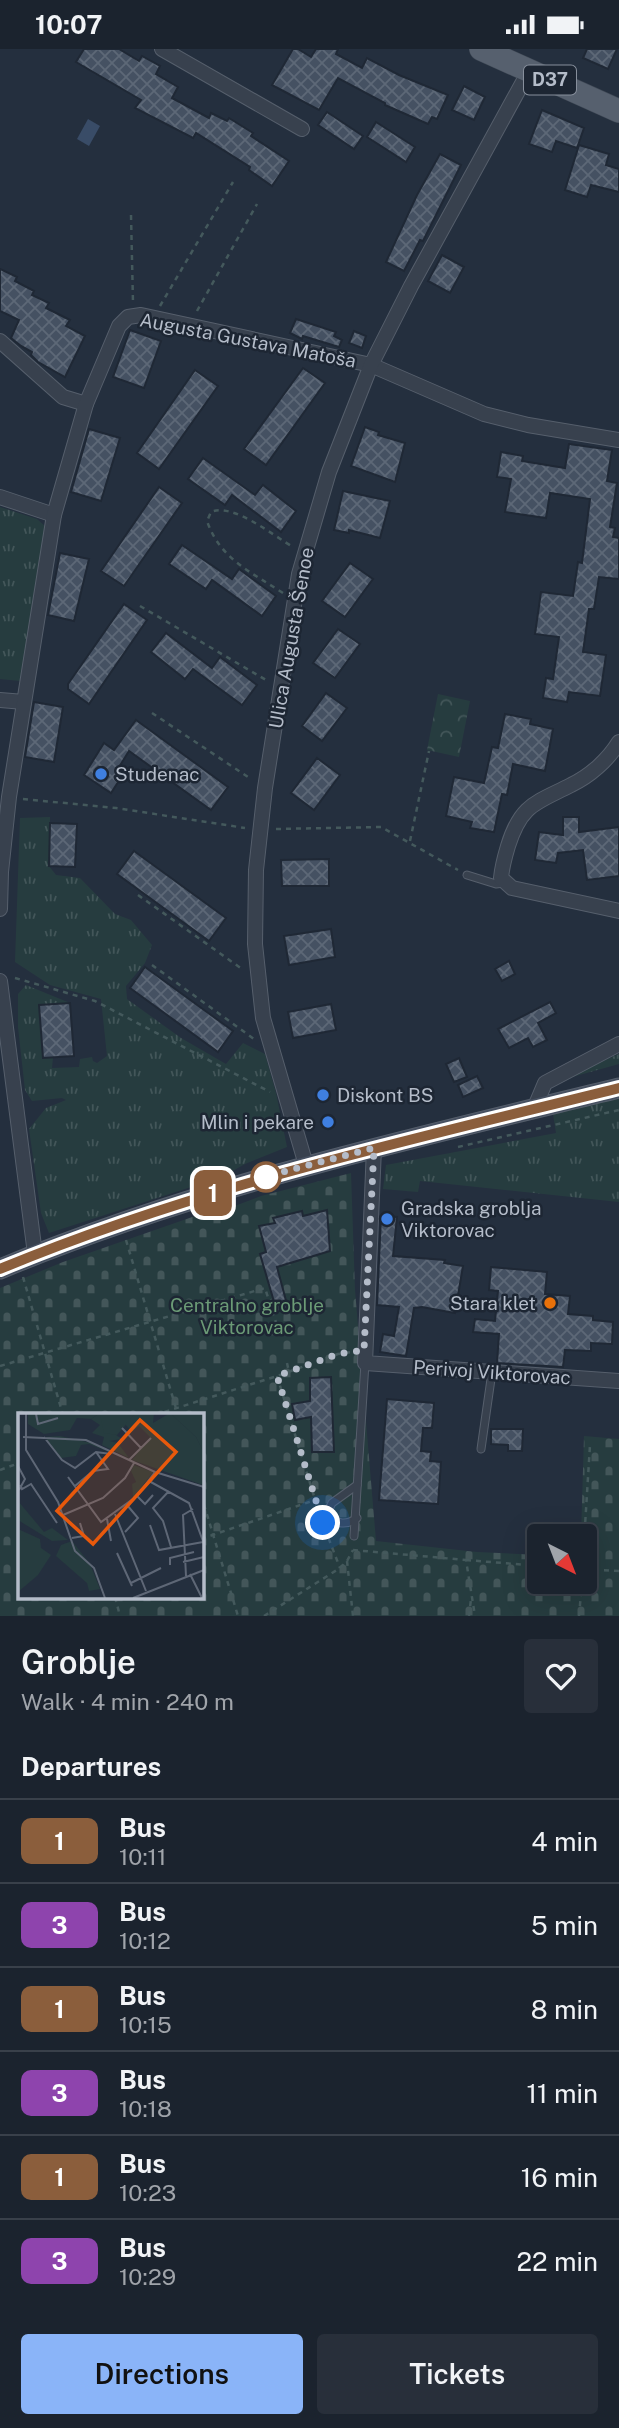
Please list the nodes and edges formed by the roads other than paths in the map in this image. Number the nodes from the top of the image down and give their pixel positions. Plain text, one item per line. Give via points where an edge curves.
1 (162, 49) edge
2 (481, 49) edge
3 (529, 71) junction
4 (619, 111) edge
5 (302, 129) dead end
6 (0, 341) edge
7 (371, 365) junction
8 (86, 404) junction
9 (619, 440) edge
10 (0, 497) edge
11 (54, 515) junction
12 (0, 700) edge
13 (24, 702) junction
14 (619, 742) edge
15 (0, 873) edge
16 (467, 875) road end
17 (505, 883) junction
18 (0, 909) edge
19 (619, 911) edge
20 (6, 979) edge
21 (619, 1044) edge
22 (619, 1088) edge
23 (534, 1109) junction
24 (16, 1117) junction
25 (0, 1121) edge
26 (374, 1148) junction
27 (306, 1165) junction
28 (35, 1254) junction
29 (0, 1269) edge
30 (364, 1356) junction
31 (492, 1372) junction
32 (619, 1381) edge
33 (481, 1449) dead end
34 (357, 1485) junction
35 (357, 1518) junction
36 (354, 1536) dead end

1 - 5 street
2 - 3 main road, D37
3 - 4 main road, D37
3 - 7 street, Ulica Augusta Šenoe
6 - 8 street via 63,397
7 - 8 street, Augusta Gustava Matoša via 141,315 128,317 119,326
7 - 9 street, Augusta Gustava Matoša via 484,414
7 - 27 street, Ulica Augusta Šenoe via 329,472 305,555 265,788 256,870 255,944 263,1019
8 - 11 street, Augusta Gustava Matoša
10 - 11 street
11 - 13 street, Augusta Gustava Matoša
12 - 13 street
13 - 15 street, Augusta Gustava Matoša
14 - 17 street via 593,772 536,801 524,813 504,861 501,878
15 - 18 street, Augusta Gustava Matoša
16 - 17 lane
17 - 19 street
20 - 24 street
21 - 23 street via 545,1083
22 - 23 main road
23 - 26 main road
24 - 25 street
24 - 28 street
26 - 27 main road
26 - 30 street
27 - 28 main road
28 - 29 main road
30 - 31 street, Perivoj Viktorovac
30 - 34 lane
31 - 32 street, Perivoj Viktorovac
31 - 33 lane
34 - 35 lane
34 - 35 lane via 328,1511 340,1523
35 - 36 lane

